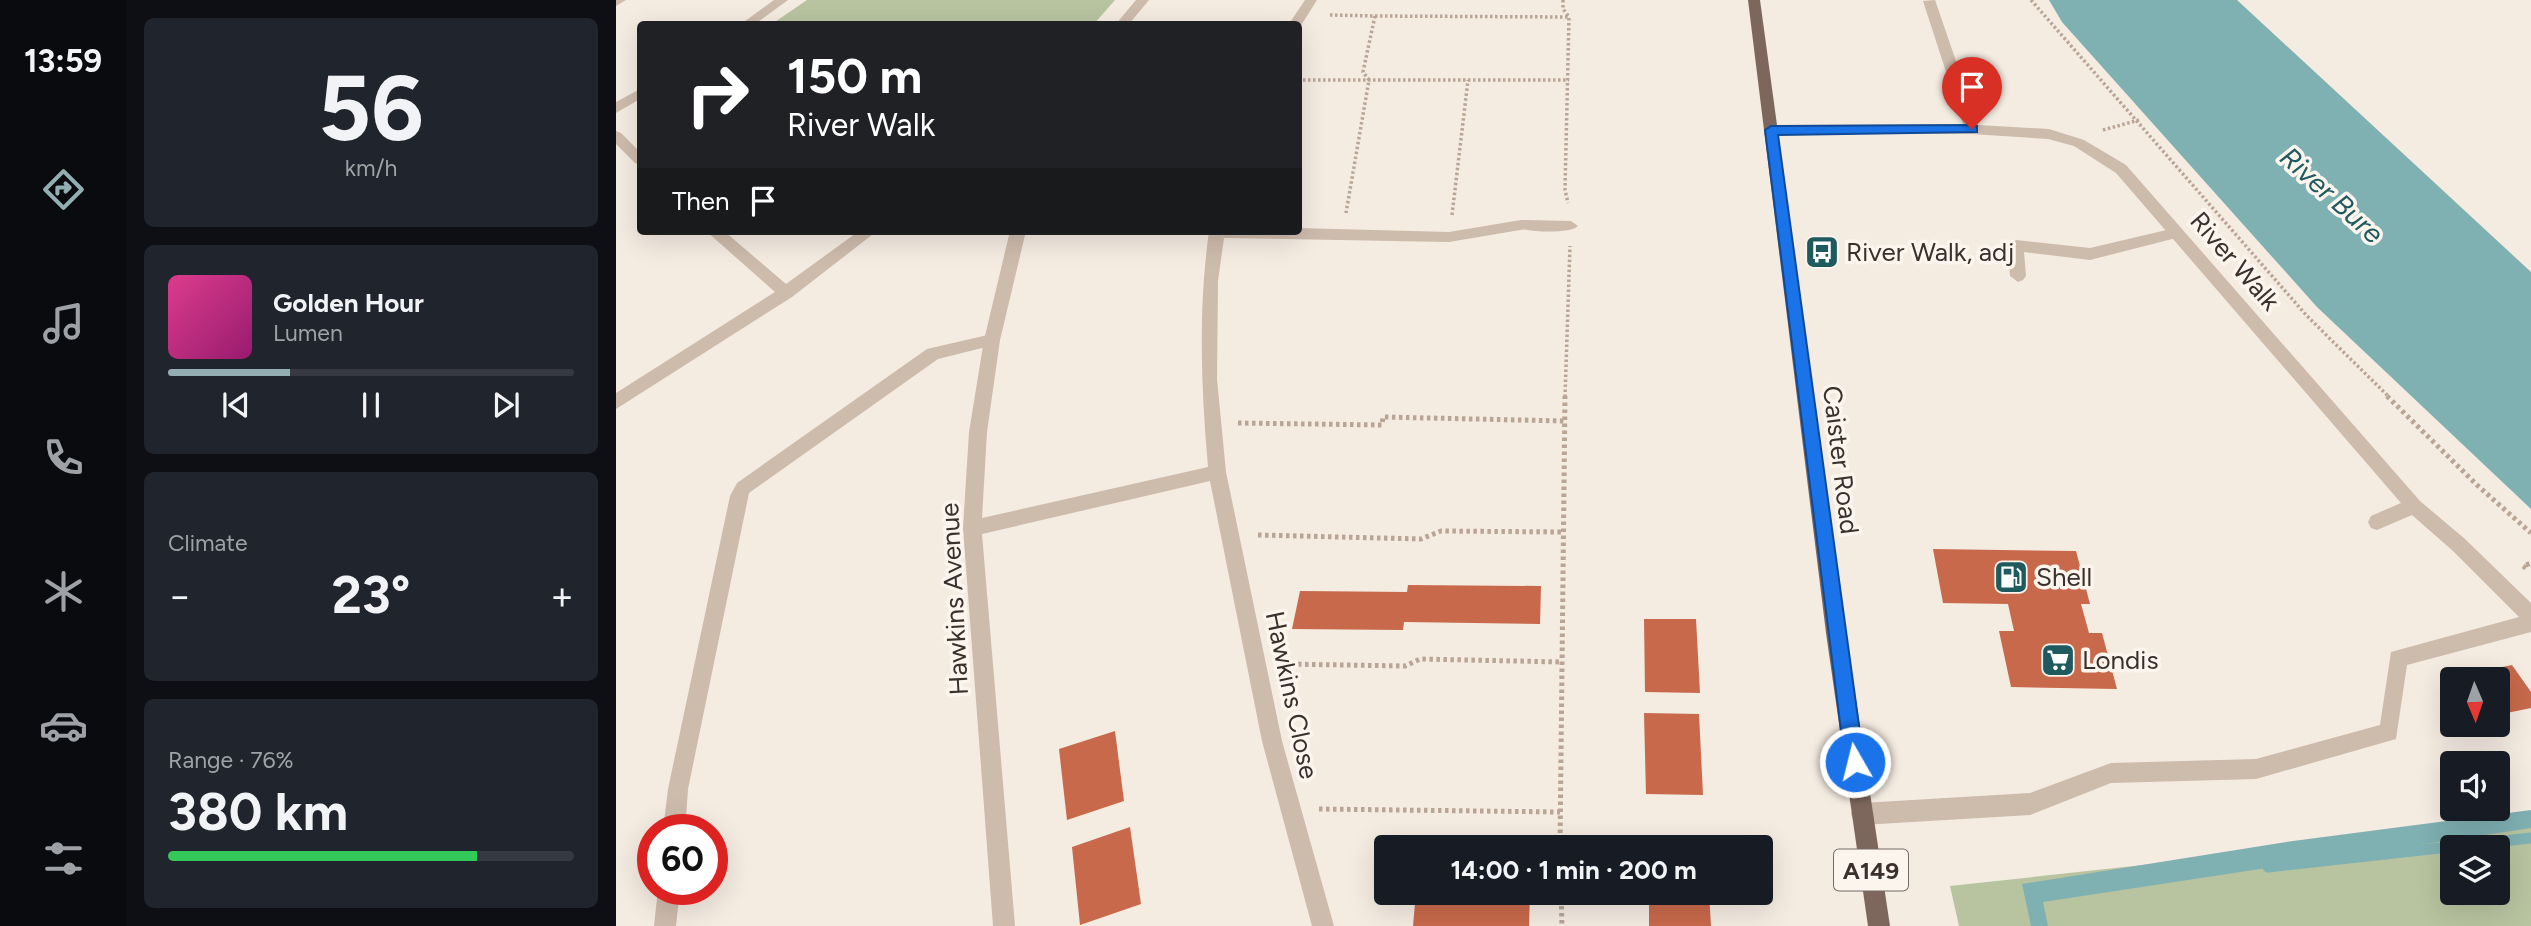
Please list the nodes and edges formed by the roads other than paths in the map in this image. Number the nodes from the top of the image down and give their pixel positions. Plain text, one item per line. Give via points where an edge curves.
1 (782, 0) edge
2 (1143, 0) edge
3 (1311, 0) edge
4 (1754, 0) edge
5 (1929, 1) edge
6 (1298, 20) edge
7 (751, 21) edge
8 (1125, 21) edge
9 (637, 95) edge
10 (616, 108) edge
11 (1972, 129) junction
12 (1771, 130) junction
13 (616, 136) edge
14 (637, 157) edge
15 (1571, 226) road end
16 (1302, 233) edge
17 (2175, 233) junction
18 (719, 235) edge
19 (864, 235) edge
20 (1017, 235) edge
21 (1217, 235) edge
22 (2018, 276) dead end
23 (786, 293) junction
24 (992, 340) junction
25 (616, 402) edge
26 (1217, 472) junction
27 (2414, 506) junction
28 (2377, 522) dead end
29 (972, 528) junction
30 (2531, 616) edge
31 (2531, 623) edge
32 (676, 814) edge
33 (1863, 814) junction
34 (667, 905) edge
35 (665, 926) edge
36 (1004, 926) edge
37 (1323, 926) edge
38 (1879, 926) edge

1 - 7 street
2 - 8 street
3 - 6 street
4 - 12 main road, Caister Road / A149
5 - 11 street
9 - 10 street
11 - 12 street, River Walk
11 - 17 street, River Walk via 2049,134 2079,143 2121,169
12 - 33 main road, Caister Road / A149
13 - 14 street
15 - 16 street, Hawkins Close via 1521,225 1449,237
17 - 22 street via 2090,254 2016,246
17 - 27 street, River Walk
18 - 23 street
19 - 23 street
20 - 24 street, Hawkins Avenue
21 - 26 street, Hawkins Close via 1210,281 1209,379
23 - 25 street
24 - 29 street, Hawkins Avenue via 978,432
24 - 32 street via 933,354 743,488
26 - 29 street
26 - 37 street, Hawkins Close via 1272,741
27 - 28 street
27 - 30 street, River Walk
29 - 36 street, Hawkins Avenue
31 - 33 street via 2398,658 2389,732 2256,769 2111,774 2030,804
33 - 38 main road, Caister Road / A149
34 - 35 street

